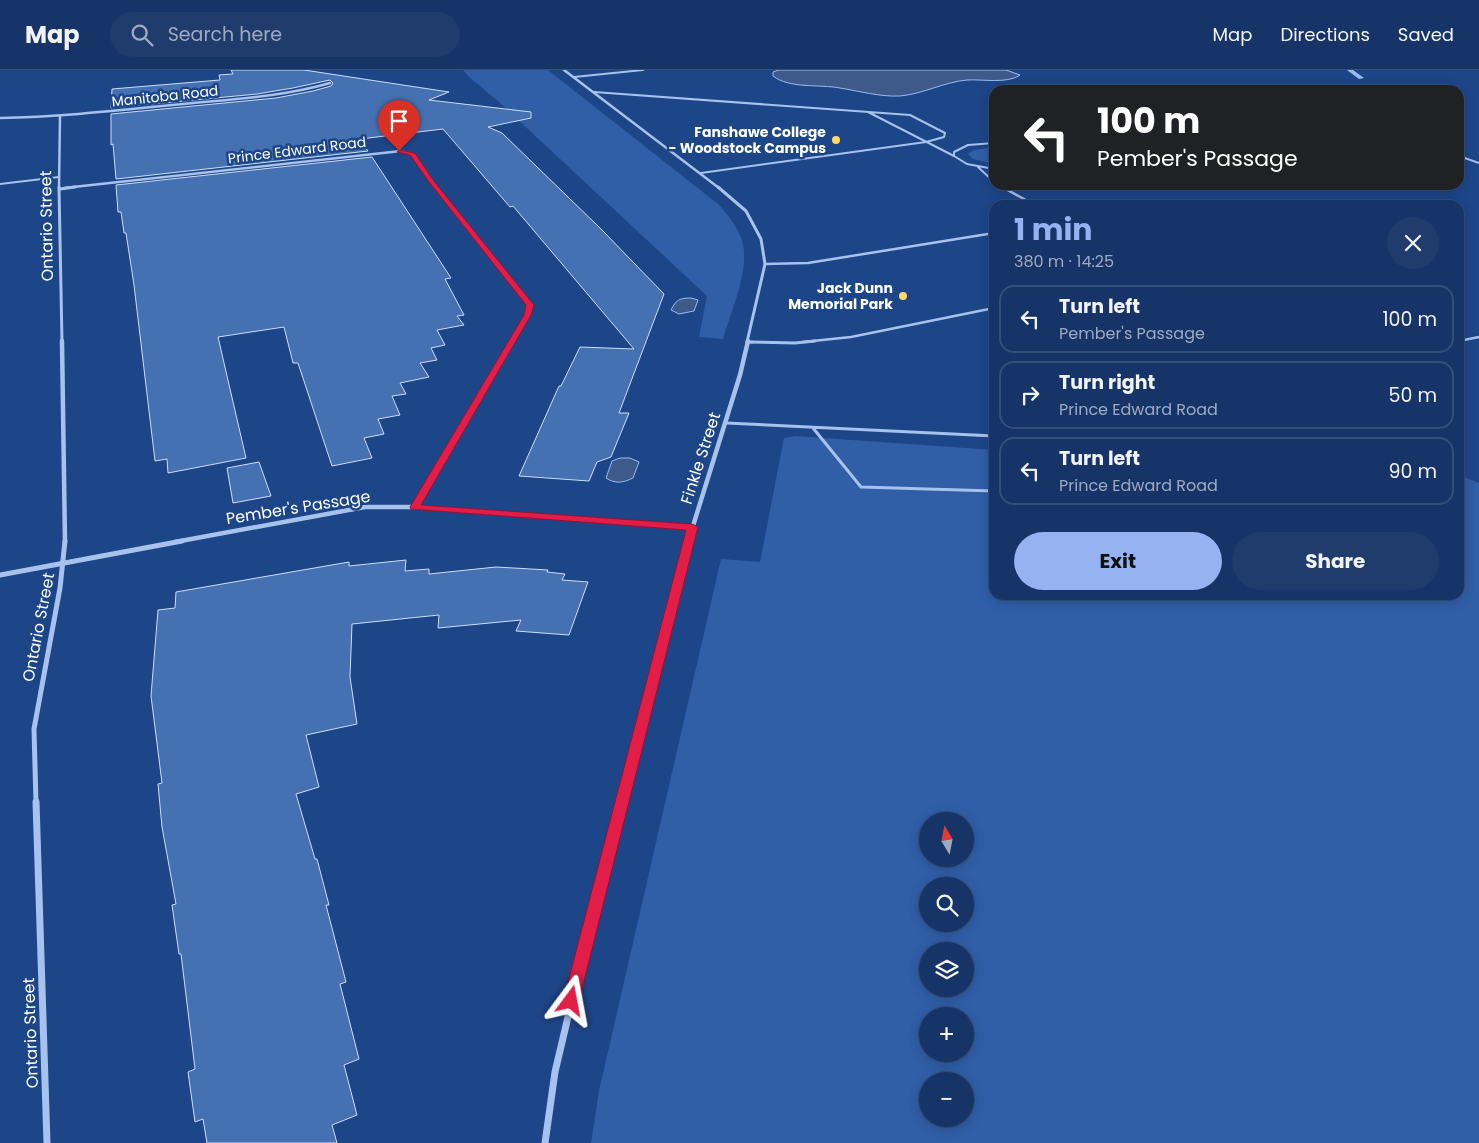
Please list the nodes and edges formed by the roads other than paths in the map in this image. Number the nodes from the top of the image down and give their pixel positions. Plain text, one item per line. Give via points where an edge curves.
1 (564, 70) edge
2 (643, 70) edge
3 (574, 77) junction
4 (330, 83) dead end
5 (594, 92) junction
6 (866, 111) junction
7 (60, 116) junction
8 (0, 118) edge
9 (926, 142) junction
10 (989, 143) edge
11 (954, 156) junction
12 (1464, 158) edge
13 (1479, 163) edge
14 (978, 167) junction
15 (989, 168) edge
16 (702, 174) junction
17 (59, 177) junction
18 (989, 177) edge
19 (0, 184) edge
20 (60, 189) junction
21 (1007, 190) edge
22 (1026, 200) edge
23 (989, 234) edge
24 (765, 264) junction
25 (989, 309) edge
26 (1479, 337) edge
27 (1464, 341) edge
28 (747, 342) junction
29 (726, 424) junction
30 (813, 428) junction
31 (989, 436) edge
32 (989, 491) edge
33 (415, 507) junction
34 (692, 527) junction
35 (64, 564) junction
36 (0, 575) edge
37 (47, 1143) edge
38 (545, 1143) edge

1 - 3 street, Finkle Street
2 - 3 lane
3 - 5 street, Finkle Street
4 - 7 street, Manitoba Road via 268,95
5 - 6 lane
5 - 16 street, Finkle Street
6 - 9 lane
6 - 9 lane via 910,115 945,133 944,137
7 - 8 street, Manitoba Road
7 - 17 street, Ontario Street
9 - 11 lane
9 - 16 lane
10 - 11 lane via 959,148
11 - 14 lane
12 - 13 lane
14 - 15 lane
14 - 18 lane
16 - 24 street, Finkle Street via 749,216 761,240
17 - 19 lane
17 - 20 street, Ontario Street
20 - 33 street, Prince Edward Road via 373,153 401,151 412,154 530,305 528,315
20 - 35 street, Ontario Street
21 - 22 lane
23 - 24 lane via 808,263
24 - 28 street, Finkle Street
25 - 28 lane via 851,337 795,343
26 - 27 lane
28 - 29 street, Finkle Street
29 - 30 lane
29 - 34 street, Finkle Street
30 - 31 lane
30 - 32 lane via 860,487
33 - 34 street, Pember's Passage
33 - 35 street, Pember's Passage via 349,509
34 - 38 street, Finkle Street via 577,975 555,1072
35 - 36 street, Pember's Passage
35 - 37 street, Ontario Street via 34,729

